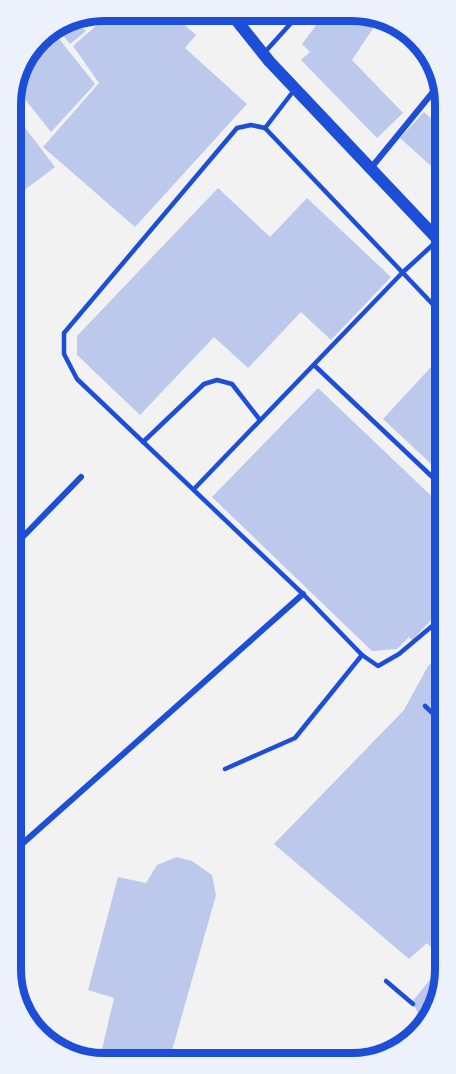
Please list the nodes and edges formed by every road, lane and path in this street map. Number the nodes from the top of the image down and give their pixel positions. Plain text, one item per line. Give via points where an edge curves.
1 (237, 21) edge
2 (293, 21) edge
3 (263, 54) junction
4 (295, 89) junction
5 (434, 91) edge
6 (265, 128) junction
7 (370, 168) junction
8 (435, 237) edge
9 (435, 246) edge
10 (402, 273) junction
11 (435, 307) edge
12 (314, 365) junction
13 (260, 420) junction
14 (143, 442) junction
15 (81, 477) dead end
16 (435, 479) edge
17 (194, 489) junction
18 (21, 539) edge
19 (303, 594) junction
20 (435, 624) edge
21 (362, 655) junction
22 (425, 706) dead end
23 (435, 715) edge
24 (225, 769) dead end
25 (21, 845) edge
26 (386, 981) dead end
27 (412, 1004) dead end

1 - 3 main road
2 - 3 lane
3 - 4 main road
4 - 6 lane
4 - 7 main road
5 - 7 street
6 - 10 lane
6 - 14 lane via 237,128 64,333 64,354 77,378
7 - 8 main road
9 - 10 lane
10 - 11 lane
10 - 12 lane
12 - 13 lane
12 - 16 lane
13 - 14 lane via 232,384 217,381 204,384
13 - 17 lane
14 - 17 lane
15 - 18 street
17 - 19 lane
19 - 21 lane
19 - 25 street
20 - 21 lane via 378,666
21 - 24 lane via 296,738
22 - 23 lane
26 - 27 lane

